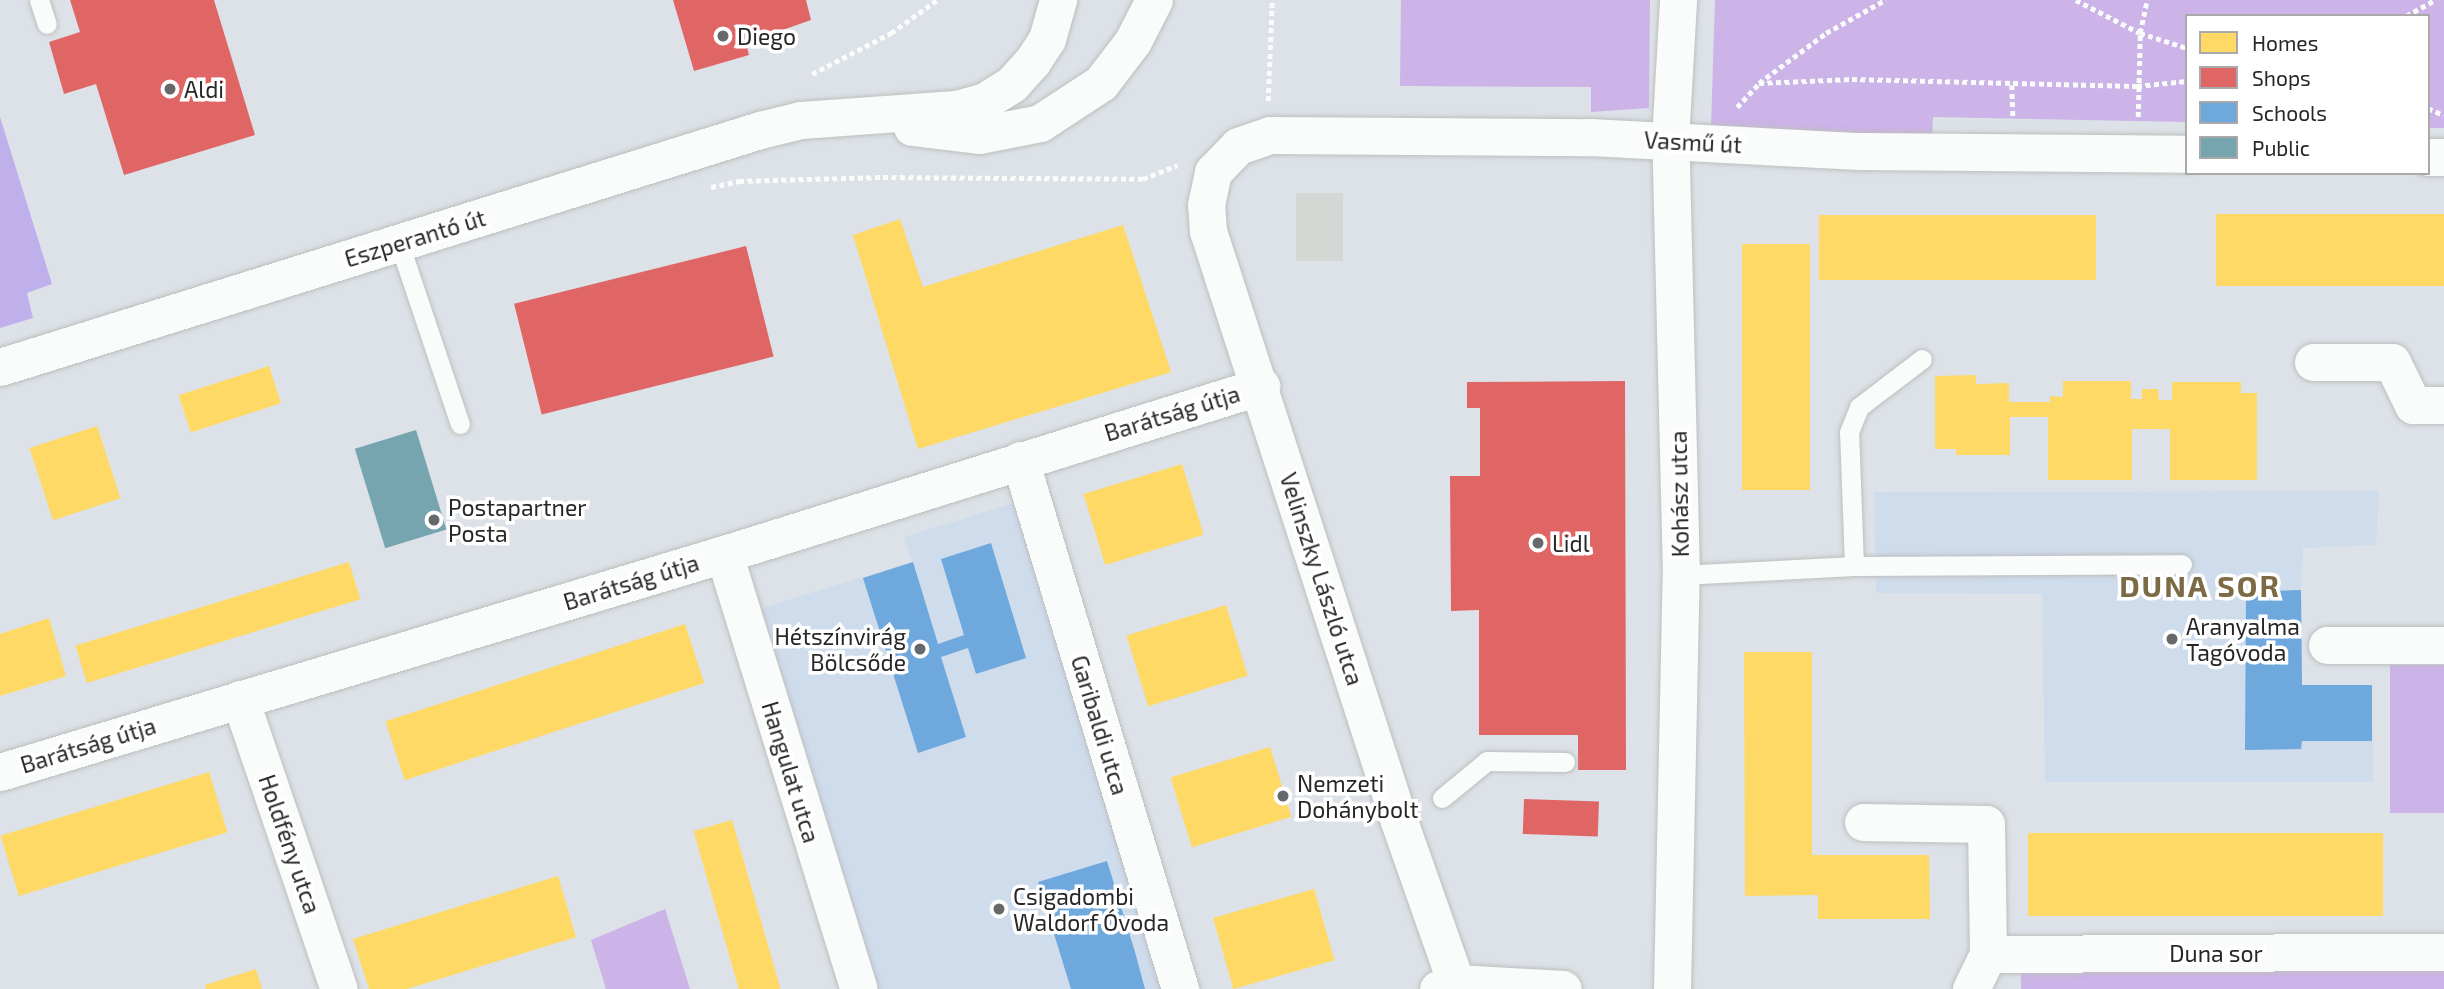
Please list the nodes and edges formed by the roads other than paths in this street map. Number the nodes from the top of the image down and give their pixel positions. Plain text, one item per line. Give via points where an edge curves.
1 (39, 0) edge
2 (1058, 0) edge
3 (1154, 0) edge
4 (1678, 0) edge
5 (47, 24) dead end
6 (831, 116) junction
7 (1670, 140) junction
8 (2185, 154) edge
9 (1213, 172) joint
10 (399, 243) junction
11 (1922, 359) dead end
12 (2313, 362) dead end
13 (0, 368) edge
14 (1261, 386) junction
15 (2444, 405) edge
16 (460, 424) dead end
17 (1020, 460) junction
18 (723, 554) junction
19 (2182, 564) dead end
20 (1854, 566) junction
21 (1681, 575) junction
22 (2327, 645) dead end
23 (2444, 645) edge
24 (240, 699) junction
25 (1565, 762) dead end
26 (0, 772) edge
27 (1442, 798) dead end
28 (1863, 822) dead end
29 (2444, 952) edge
30 (1988, 954) junction
31 (1447, 986) edge
32 (339, 989) edge
33 (859, 989) edge
34 (1180, 989) edge
35 (1563, 989) edge
36 (1672, 989) edge
37 (1971, 989) edge

1 - 5 lane
2 - 6 street, Eszperantó út via 1047,38 1032,62 1012,84 985,101 956,109
3 - 6 street, Eszperantó út via 1133,41 1101,83 1040,123 979,135
4 - 7 street, Kohász utca
6 - 10 street, Eszperantó út via 760,130
7 - 8 street, Vasmű út via 1860,151
7 - 9 street, Vasmű út via 1270,135 1238,146
7 - 21 street, Kohász utca
9 - 14 street, Velinszky László utca via 1206,205 1208,231
10 - 13 street, Eszperantó út
10 - 16 lane
11 - 20 lane via 1859,407 1849,432
12 - 15 street via 2392,362 2413,405
14 - 17 street, Barátság útja
14 - 31 street, Velinszky László utca
17 - 18 street, Barátság útja
17 - 34 street, Garibaldi utca
18 - 24 street, Barátság útja
18 - 33 street, Hangulat utca
19 - 20 lane
20 - 21 lane
21 - 36 street, Kohász utca
22 - 23 street
24 - 26 street, Barátság útja
24 - 32 street, Holdfény utca
25 - 27 lane via 1487,761
28 - 30 street via 1986,824
29 - 30 street, Duna sor
30 - 37 street
31 - 35 street

